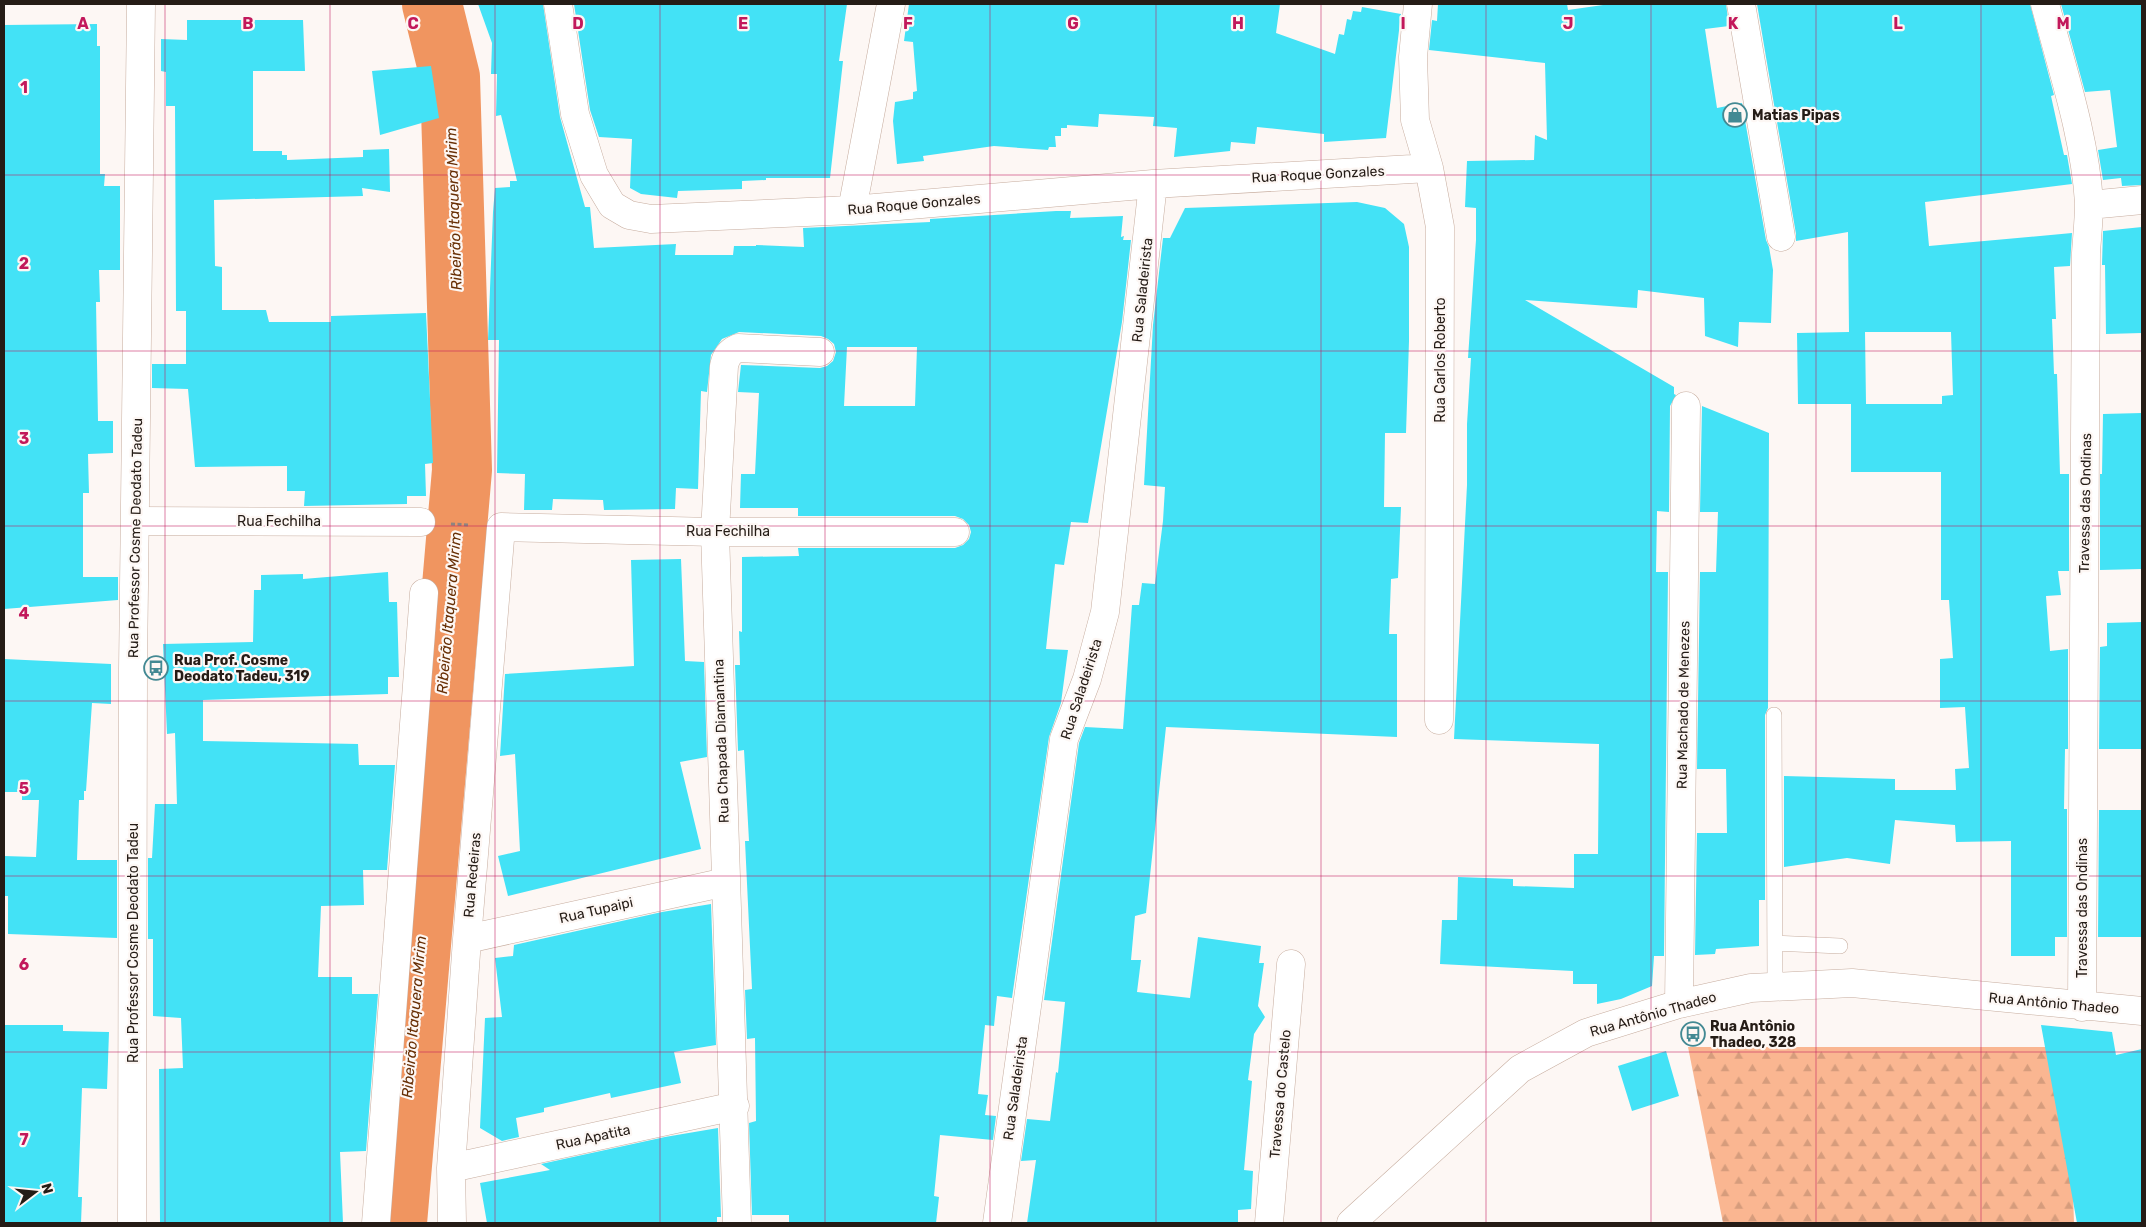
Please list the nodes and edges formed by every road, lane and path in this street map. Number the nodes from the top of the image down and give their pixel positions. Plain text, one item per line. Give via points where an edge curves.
1 (141, 4) edge
2 (558, 4) edge
3 (891, 4) edge
4 (1418, 4) edge
5 (1741, 4) edge
6 (2045, 4) edge
7 (1430, 168) junction
8 (1153, 184) junction
9 (2142, 200) edge
10 (2089, 205) junction
11 (852, 210) junction
12 (1781, 237) dead end
13 (820, 352) dead end
14 (1686, 406) dead end
15 (136, 521) junction
16 (433, 523) joint
17 (488, 526) junction
18 (715, 532) junction
19 (956, 532) dead end
20 (424, 593) dead end
21 (1774, 715) dead end
22 (1440, 720) dead end
23 (726, 882) junction
24 (467, 939) junction
25 (1775, 943) junction
26 (1840, 946) dead end
27 (1291, 964) dead end
28 (1775, 987) junction
29 (1679, 1004) junction
30 (2082, 1007) junction
31 (2142, 1011) edge
32 (735, 1106) junction
33 (452, 1168) junction
34 (132, 1223) edge
35 (376, 1223) edge
36 (452, 1223) edge
37 (737, 1223) edge
38 (997, 1223) edge
39 (1270, 1223) edge
40 (1351, 1223) edge

1 - 15 street, Rua Professor Cosme Deodato Tadeu
2 - 11 street, Rua Roque Gonzales via 575,114 594,175 612,205 629,215 651,219
3 - 11 street
4 - 7 street, Rua Carlos Roberto via 1413,57 1415,120
5 - 12 street
6 - 10 street, Travessa das Ondinas via 2075,121
7 - 8 street, Rua Roque Gonzales
7 - 22 street, Rua Carlos Roberto via 1440,227
8 - 11 street, Rua Roque Gonzales
8 - 38 street, Rua Saladeirista via 1105,612 1087,679 1064,739
9 - 10 street
10 - 30 street, Travessa das Ondinas via 2086,254
13 - 18 street, Rua Chapada Diamantina via 747,347 731,351 726,357
14 - 29 street, Rua Machado de Menezes
15 - 16 street, Rua Fechilha
15 - 34 street, Rua Professor Cosme Deodato Tadeu
16 - 17 path
17 - 18 street, Rua Fechilha
17 - 24 street, Rua Redeiras
18 - 19 street, Rua Fechilha
18 - 23 street, Rua Chapada Diamantina
20 - 35 street
21 - 25 lane
23 - 24 street, Rua Tupaipi
23 - 32 street, Rua Chapada Diamantina
24 - 33 street, Rua Redeiras
25 - 26 lane
25 - 28 lane
27 - 39 street, Travessa do Castelo
28 - 29 street, Rua Antônio Thadeo via 1751,988
28 - 30 street, Rua Antônio Thadeo via 1852,984
29 - 40 street, Rua Antônio Thadeo via 1586,1033 1520,1069
30 - 31 street, Rua Antônio Thadeo
32 - 33 street, Rua Apatita
32 - 37 street, Rua Chapada Diamantina
33 - 36 street, Rua Redeiras

